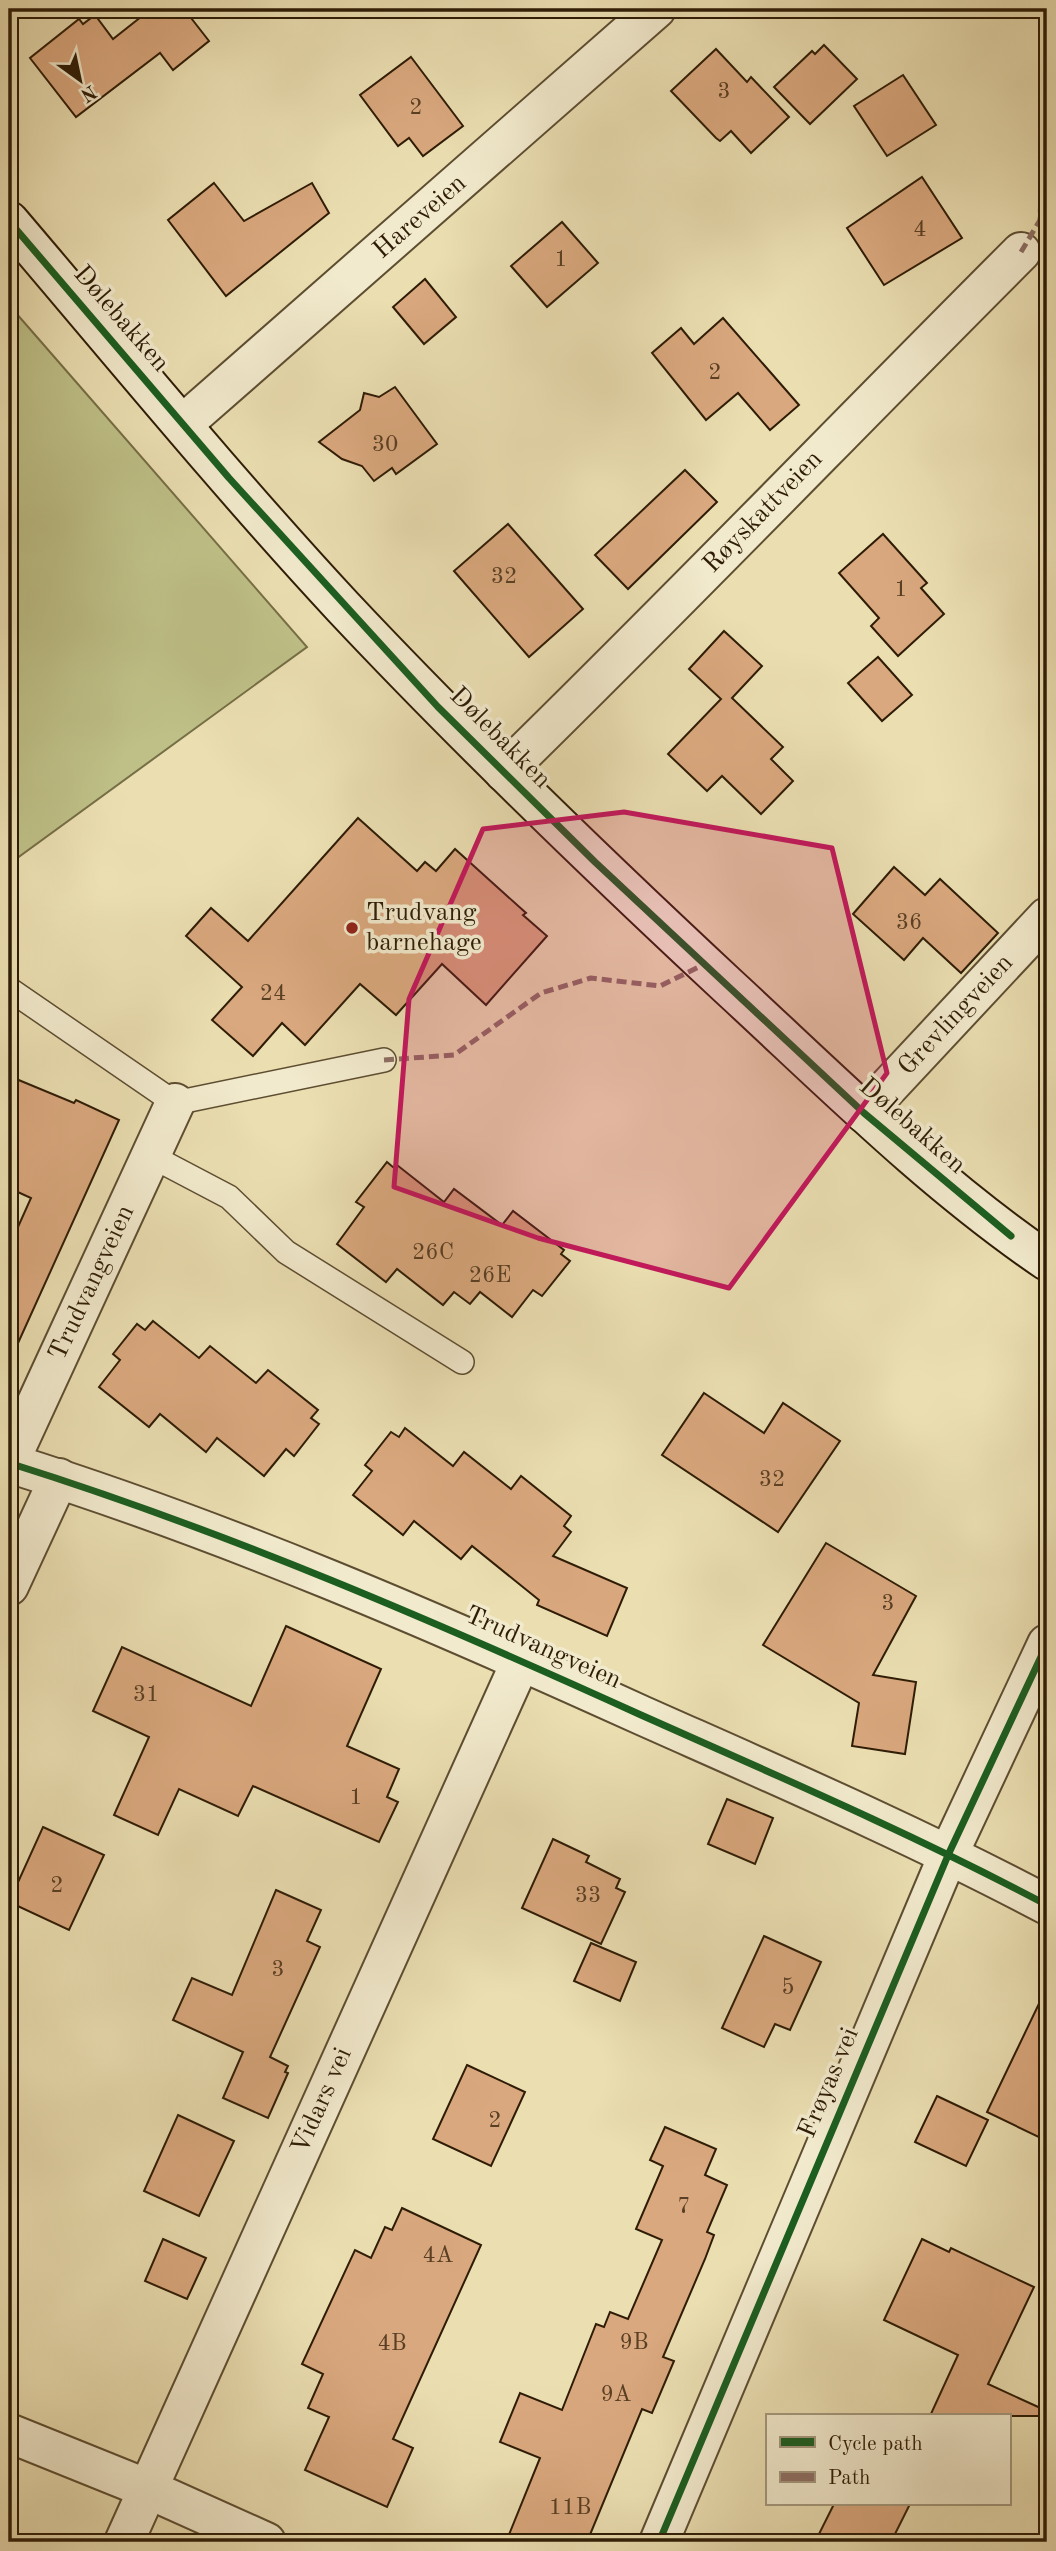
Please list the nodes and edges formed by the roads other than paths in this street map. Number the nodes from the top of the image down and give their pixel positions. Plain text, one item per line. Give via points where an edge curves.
1 (656, 9) edge
2 (9, 221) edge
3 (1021, 252) dead end
4 (183, 424) junction
5 (504, 772) junction
6 (1047, 917) edge
7 (9, 989) edge
8 (384, 1060) dead end
9 (175, 1103) junction
10 (864, 1113) junction
11 (151, 1156) junction
12 (1047, 1261) edge
13 (462, 1362) dead end
14 (9, 1463) edge
15 (59, 1478) junction
16 (9, 1586) edge
17 (1047, 1644) edge
18 (521, 1661) junction
19 (949, 1853) junction
20 (1047, 1905) edge
21 (9, 2433) edge
22 (148, 2489) junction
23 (124, 2542) edge
24 (266, 2542) edge
25 (659, 2542) edge

1 - 4 street, Hareveien
2 - 4 street, Dølebakken
3 - 5 street, Røyskattveien
4 - 5 street, Dølebakken via 340,603
5 - 10 street, Dølebakken
6 - 10 street, Grevlingveien
7 - 9 lane
8 - 9 lane
9 - 11 street, Trudvangveien
10 - 12 street, Dølebakken
11 - 13 lane via 229,1197 286,1252
11 - 14 street, Trudvangveien
14 - 15 street, Trudvangveien
15 - 16 street
15 - 18 street, Trudvangveien via 299,1566
17 - 19 street, Frøyas vei
18 - 19 street, Trudvangveien
18 - 22 street, Vidars vei
19 - 20 street, Trudvangveien
19 - 25 street, Frøyas vei
21 - 22 street
22 - 23 street, Vidars vei
22 - 24 street

